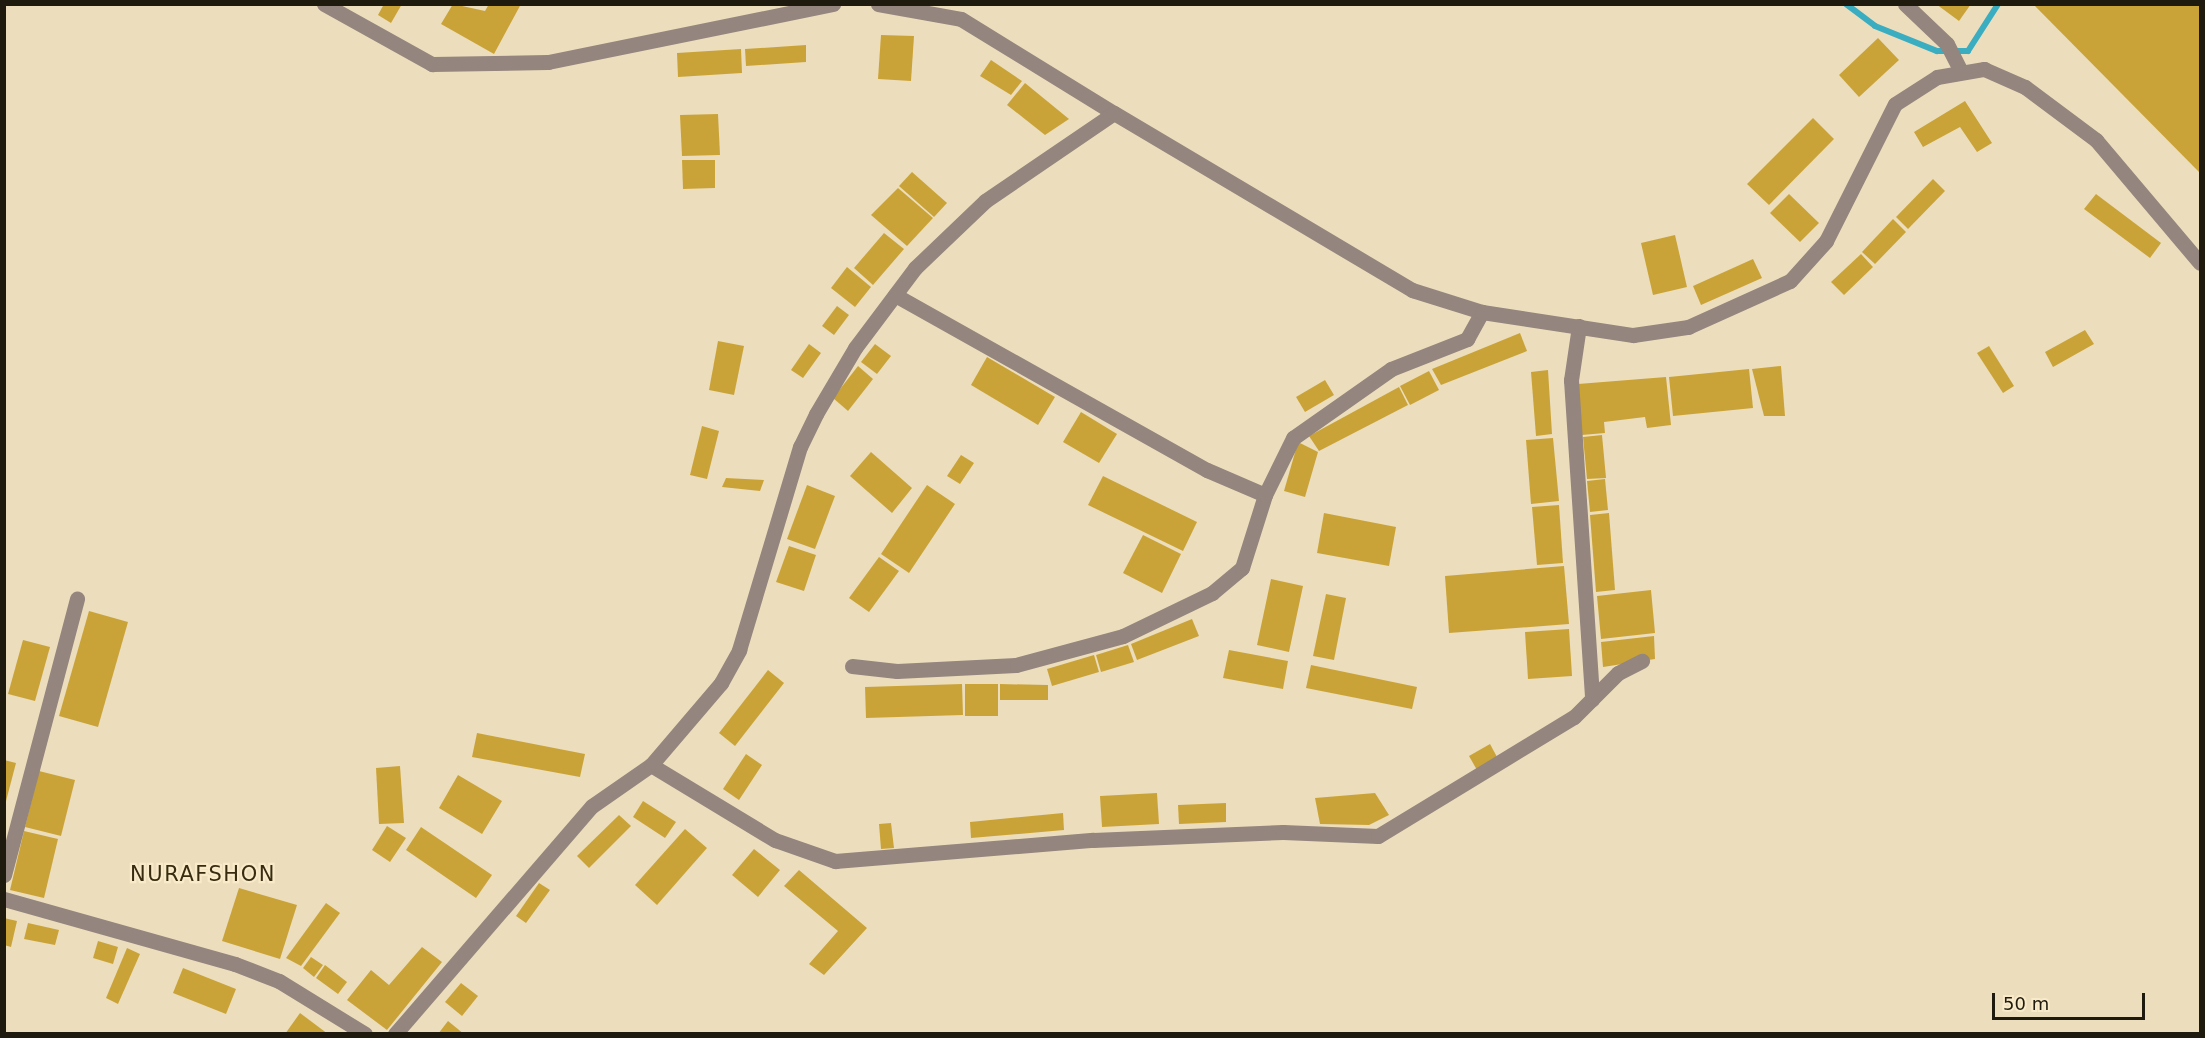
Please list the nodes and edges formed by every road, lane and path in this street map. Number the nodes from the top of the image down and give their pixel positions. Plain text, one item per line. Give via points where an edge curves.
1 (324, 4) edge
2 (833, 4) edge
3 (878, 4) edge
4 (1905, 4) edge
5 (1959, 64) junction
6 (1114, 113) junction
7 (2200, 263) edge
8 (895, 295) junction
9 (1482, 312) junction
10 (1579, 326) junction
11 (1265, 495) junction
12 (77, 597) dead end
13 (1642, 661) dead end
14 (852, 666) dead end
15 (1592, 699) junction
16 (651, 765) junction
17 (4, 875) edge
18 (4, 898) edge
19 (365, 1034) edge
20 (395, 1034) edge

1 - 2 street via 432,64 548,62
3 - 6 street via 961,19
4 - 5 street via 1947,44
5 - 7 street via 2010,78 2080,126
5 - 10 street via 1916,87 1891,109 1831,234 1790,281 1750,303 1670,332 1633,335
6 - 8 street via 985,201
6 - 9 street via 1391,280
8 - 11 street via 1207,470
8 - 16 street via 834,380 800,447 731,667
9 - 10 street
9 - 11 street via 1467,339 1391,369 1293,438
10 - 15 street via 1571,380
11 - 14 street via 1242,568 1212,593 1123,636 1016,665 897,671
12 - 17 street
13 - 15 street via 1618,673
15 - 16 street via 1574,717 1378,836 1283,832 1093,840 835,861 775,840
16 - 20 street via 592,806
18 - 19 street via 235,964 288,986

